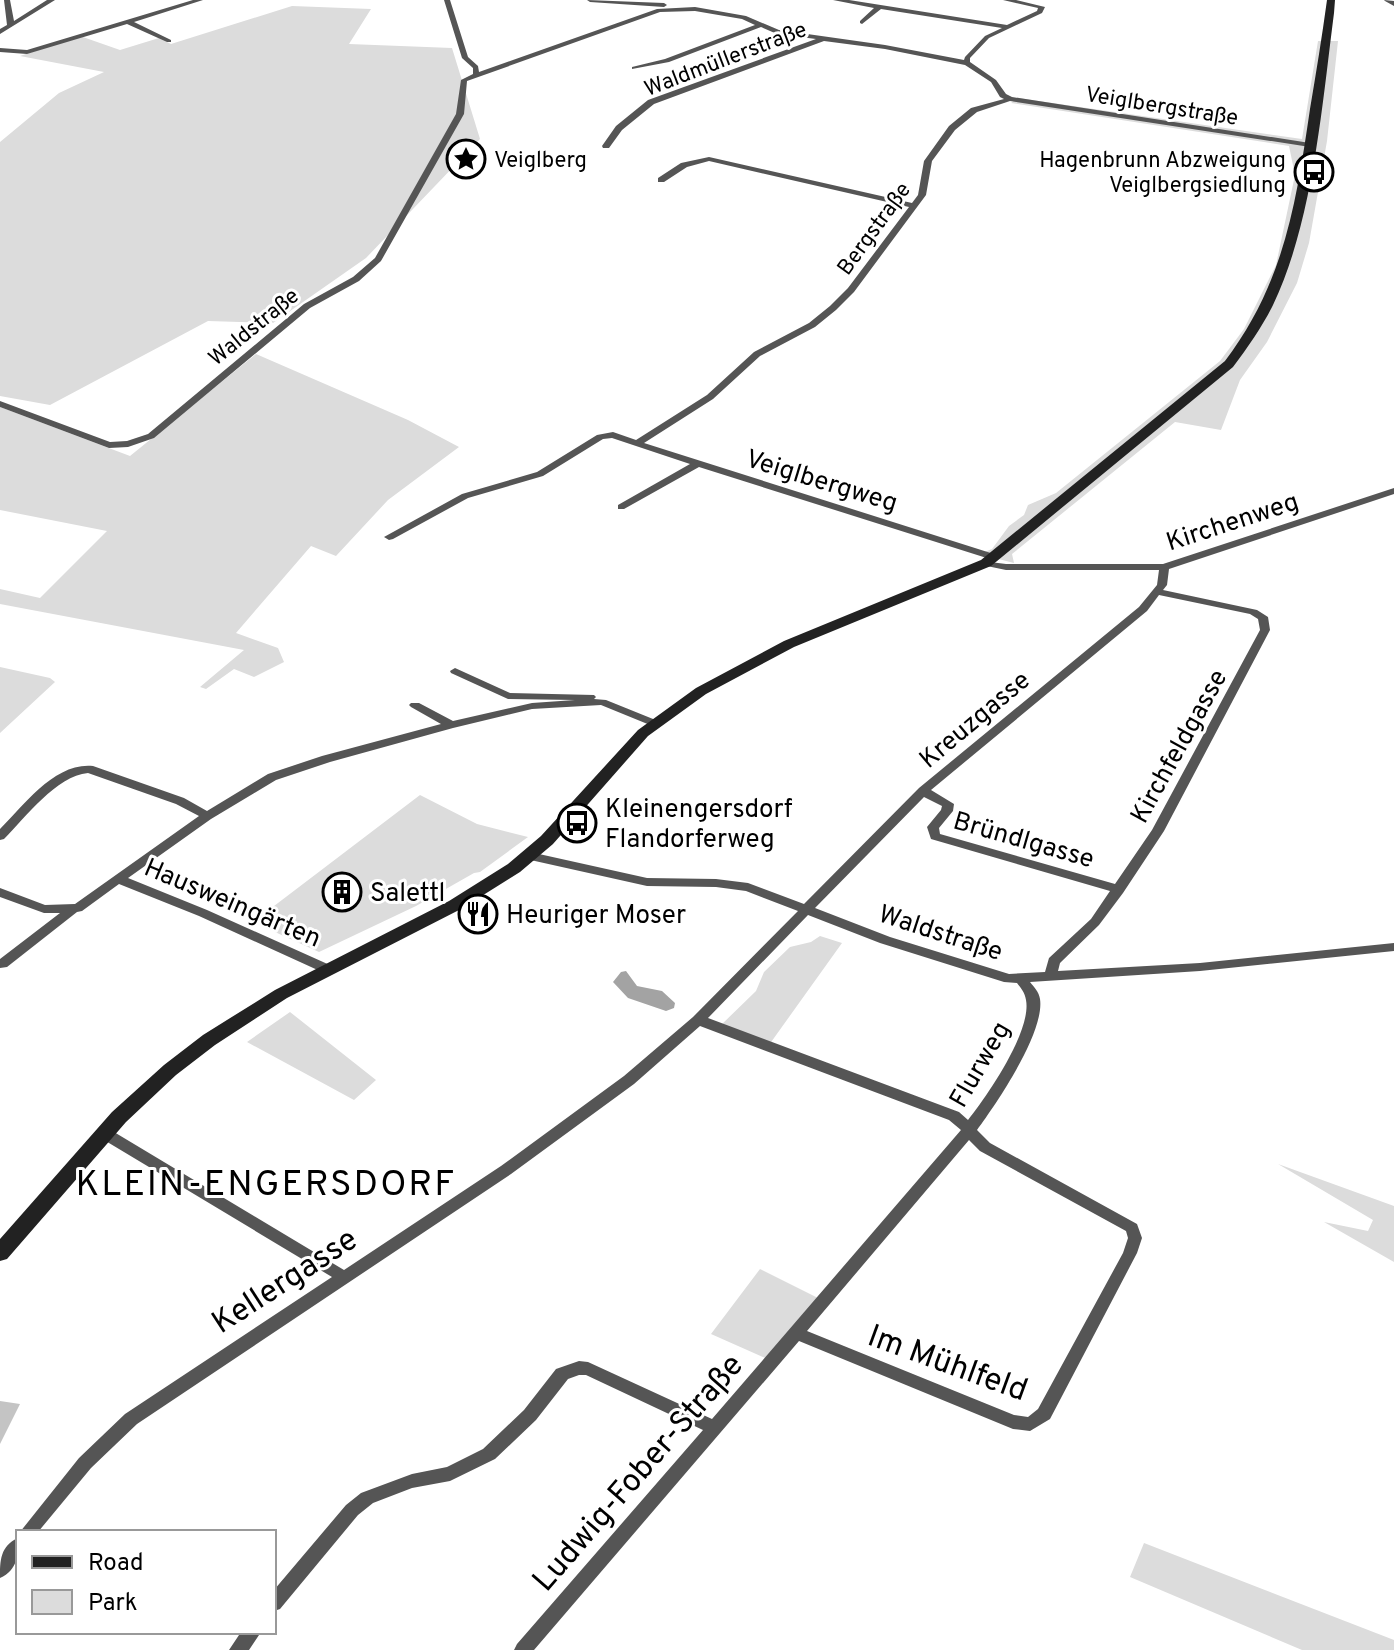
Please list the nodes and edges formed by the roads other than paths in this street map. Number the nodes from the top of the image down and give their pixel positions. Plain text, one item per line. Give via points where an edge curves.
1 (7, 0) edge
2 (52, 0) edge
3 (200, 0) edge
4 (447, 0) edge
5 (590, 0) edge
6 (836, 0) edge
7 (1006, 0) edge
8 (1331, 0) edge
9 (1387, 0) edge
10 (1394, 4) edge
11 (879, 7) junction
12 (695, 9) junction
13 (10, 15) junction
14 (29, 15) junction
15 (126, 21) junction
16 (862, 22) dead end
17 (760, 25) junction
18 (11, 26) junction
19 (1004, 26) junction
20 (0, 32) edge
21 (826, 38) junction
22 (169, 41) dead end
23 (0, 50) edge
24 (967, 63) junction
25 (634, 68) dead end
26 (476, 73) junction
27 (1010, 99) junction
28 (1310, 145) junction
29 (606, 146) dead end
30 (661, 180) dead end
31 (914, 206) junction
32 (0, 404) edge
33 (637, 444) junction
34 (697, 464) junction
35 (1394, 491) edge
36 (621, 507) dead end
37 (389, 537) dead end
38 (990, 560) junction
39 (1164, 567) junction
40 (1158, 592) junction
41 (455, 671) dead end
42 (602, 702) junction
43 (415, 705) dead end
44 (654, 723) junction
45 (451, 725) junction
46 (923, 791) junction
47 (207, 816) junction
48 (0, 836) edge
49 (530, 856) junction
50 (120, 880) junction
51 (1119, 890) junction
52 (0, 892) edge
53 (808, 909) junction
54 (72, 910) junction
55 (1394, 947) edge
56 (2, 964) dead end
57 (327, 969) junction
58 (1051, 975) junction
59 (1021, 979) junction
60 (698, 1020) junction
61 (969, 1130) junction
62 (104, 1133) junction
63 (0, 1253) edge
64 (344, 1277) junction
65 (796, 1333) junction
66 (715, 1428) junction
67 (30, 1530) edge
68 (16, 1549) edge
69 (0, 1570) edge
70 (276, 1601) edge
71 (250, 1634) edge
72 (238, 1650) edge
73 (523, 1650) edge

1 - 13 street
2 - 14 street
3 - 15 street
4 - 26 street via 465,58
5 - 12 street
6 - 11 street
7 - 19 street via 1042,7
8 - 28 main road
9 - 10 street
11 - 16 street
11 - 19 street
12 - 17 street
12 - 26 street via 659,10
13 - 14 street
13 - 18 street
14 - 18 street
15 - 22 street
15 - 23 street via 27,52
17 - 21 street
17 - 25 street via 667,61
18 - 20 street
19 - 24 street via 981,42
21 - 24 street
21 - 29 street, Waldmüllerstraße via 651,102
24 - 27 street
26 - 32 street, Waldstraße via 464,80 460,114 378,259 356,279 307,306 151,436 109,445
27 - 28 street, Veiglbergstraße
27 - 31 street, Bergstraße via 974,110 952,128 930,157 925,190
28 - 38 main road via 1288,257 1246,344 1229,364
30 - 31 street via 684,165 709,159
31 - 33 street, Bergstraße via 851,290 826,314 757,354 700,404
33 - 34 street, Veiglbergweg
33 - 37 street via 613,435 600,437 540,474 460,498
34 - 36 street
34 - 38 street, Veiglbergweg
35 - 39 street, Kirchenweg
38 - 39 street, Kirchenweg via 1006,567
38 - 44 main road via 767,654
39 - 40 street via 1166,576
40 - 46 street, Kreuzgasse via 1130,621
40 - 51 street, Kirchfeldgasse via 1253,612 1263,617 1266,627 1158,831
41 - 42 street via 508,696 577,695
42 - 44 street
42 - 45 street, Hausweingärten via 532,706
43 - 45 street
44 - 49 main road
45 - 47 street, Hausweingärten via 272,777
46 - 51 street, Bründlgasse via 948,804 933,827 935,836
46 - 53 street, Kreuzgasse
47 - 48 street via 180,801 79,769 64,775
47 - 50 street, Hausweingärten
49 - 53 street, Waldstraße via 647,882 737,885
49 - 57 main road via 455,905
50 - 54 street, Hausweingärten
50 - 57 street, Hausweingärten
51 - 58 street, Kirchfeldgasse via 1091,927 1054,961
52 - 54 street via 44,909
53 - 59 street, Waldstraße via 957,965
53 - 60 street, Kellergasse
54 - 56 street, Hausweingärten
55 - 58 street, Waldstraße via 1200,967
57 - 62 main road via 187,1056
58 - 59 street, Waldstraße
59 - 61 street, Flurweg via 1035,1001 1028,1030
60 - 61 street, Im Mühlfeld via 934,1107
60 - 64 street, Kellergasse via 629,1080 506,1170
61 - 65 street
61 - 65 street, Im Mühlfeld via 985,1147 1122,1220 1134,1232 1130,1253 1044,1414 1030,1424 1013,1422
62 - 63 main road
62 - 64 street
64 - 67 street, Kellergasse via 131,1419 85,1463
65 - 66 street, Ludwig-Fober-Straße
66 - 70 street via 588,1369 571,1370 489,1454 450,1474 385,1490 352,1510
66 - 73 street, Ludwig-Fober-Straße
68 - 69 street
71 - 72 street

